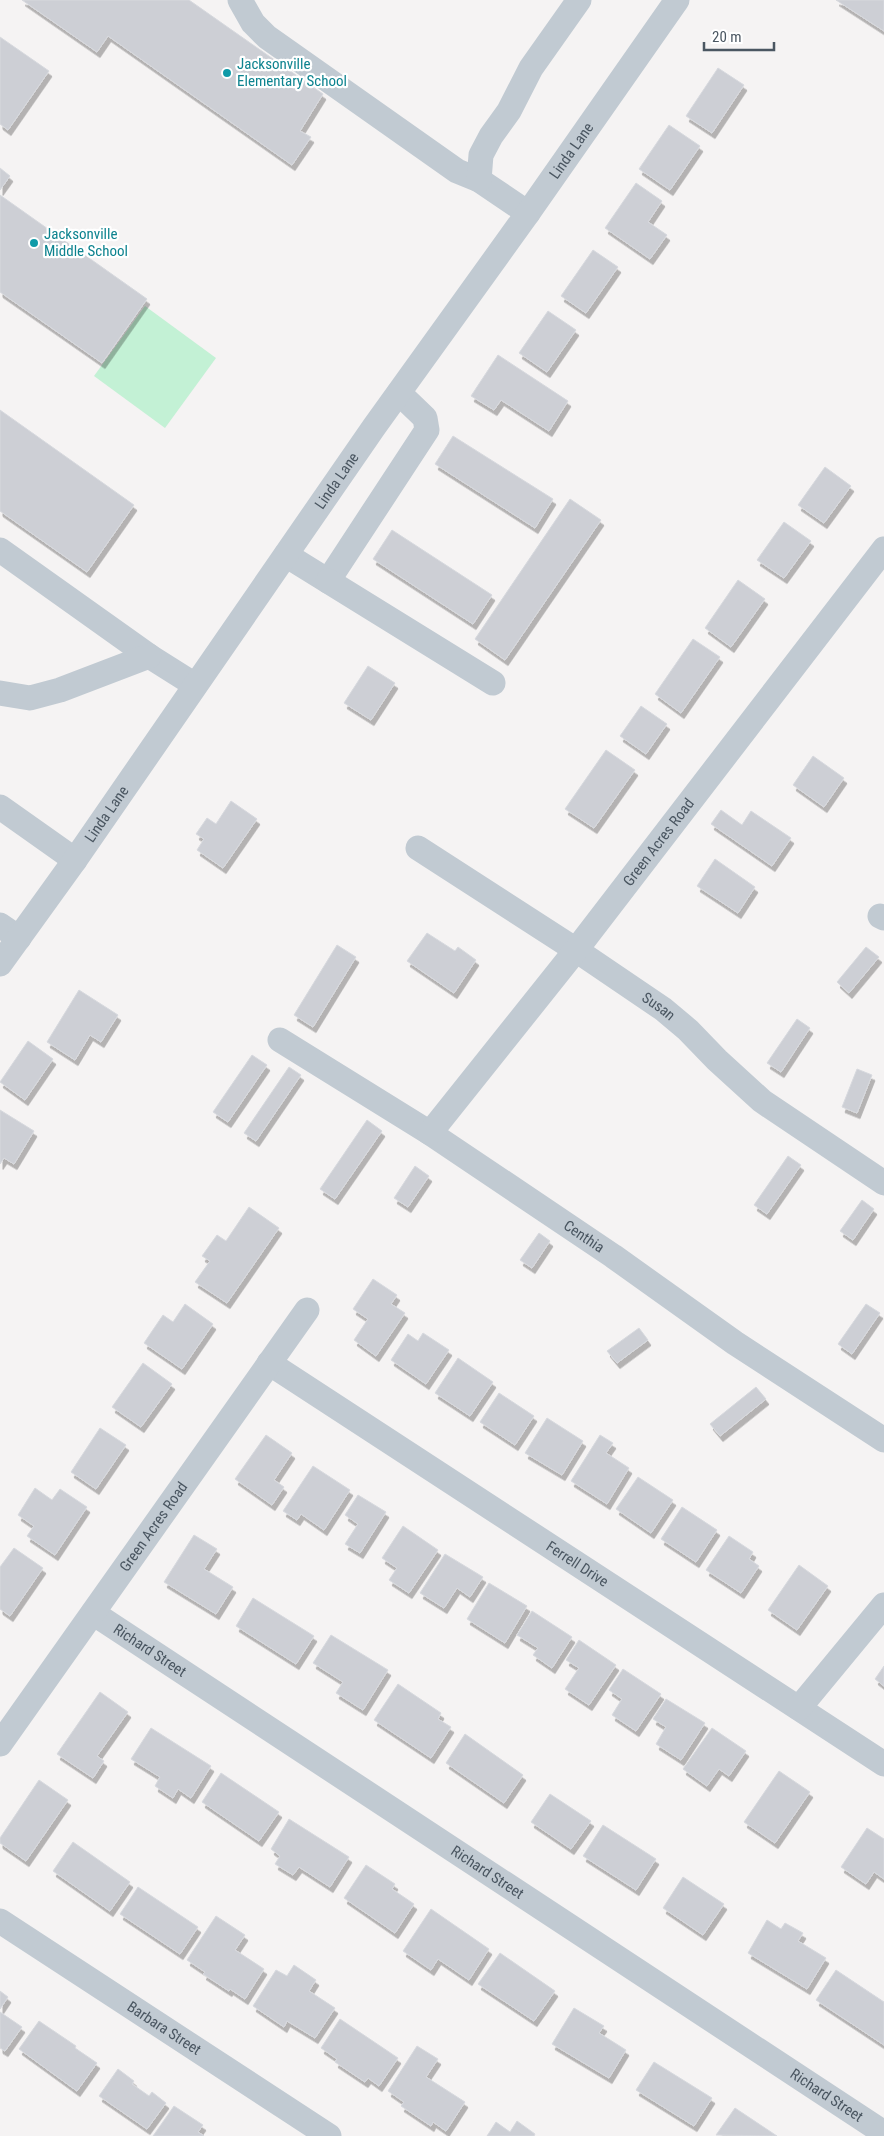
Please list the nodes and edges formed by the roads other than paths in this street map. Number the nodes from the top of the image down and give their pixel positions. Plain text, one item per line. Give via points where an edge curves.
1 (240, 0) edge
2 (579, 0) edge
3 (677, 0) edge
4 (479, 180) junction
5 (528, 213) junction
6 (399, 392) junction
7 (884, 549) edge
8 (0, 550) edge
9 (286, 555) junction
10 (328, 581) junction
11 (149, 656) junction
12 (493, 683) dead end
13 (195, 685) junction
14 (0, 692) edge
15 (0, 807) edge
16 (418, 848) dead end
17 (75, 860) junction
18 (9, 931) edge
19 (576, 950) junction
20 (0, 964) edge
21 (280, 1040) dead end
22 (430, 1133) junction
23 (884, 1183) edge
24 (307, 1310) dead end
25 (269, 1363) junction
26 (884, 1440) edge
27 (884, 1605) edge
28 (93, 1613) junction
29 (799, 1708) junction
30 (0, 1744) edge
31 (884, 1764) edge
32 (0, 1921) edge
33 (884, 2133) edge
34 (329, 2136) edge

1 - 4 street via 253,23 267,37 457,171
2 - 4 street via 532,68 510,111 481,155
3 - 5 street, Linda Lane
4 - 5 street
5 - 6 street, Linda Lane
6 - 9 street, Linda Lane
6 - 10 street via 426,418 427,430
7 - 19 street, Green Acres Road
8 - 11 street
9 - 10 street
9 - 13 street, Linda Lane
10 - 12 street
11 - 13 street
11 - 14 street via 30,698
13 - 17 street, Linda Lane
15 - 17 street
16 - 19 street, Susan
17 - 18 street, Linda Lane
18 - 20 street, Linda Lane
19 - 22 street, Green Acres Road
19 - 23 street, Susan via 663,1009 762,1101
21 - 22 street, Centhia
22 - 26 street, Centhia via 735,1343
24 - 25 street, Green Acres Road
25 - 28 street, Green Acres Road
25 - 29 street, Ferrell Drive
27 - 29 street
28 - 30 street, Green Acres Road
28 - 33 street, Richard Street
29 - 31 street, Ferrell Drive
32 - 34 street, Barbara Street

